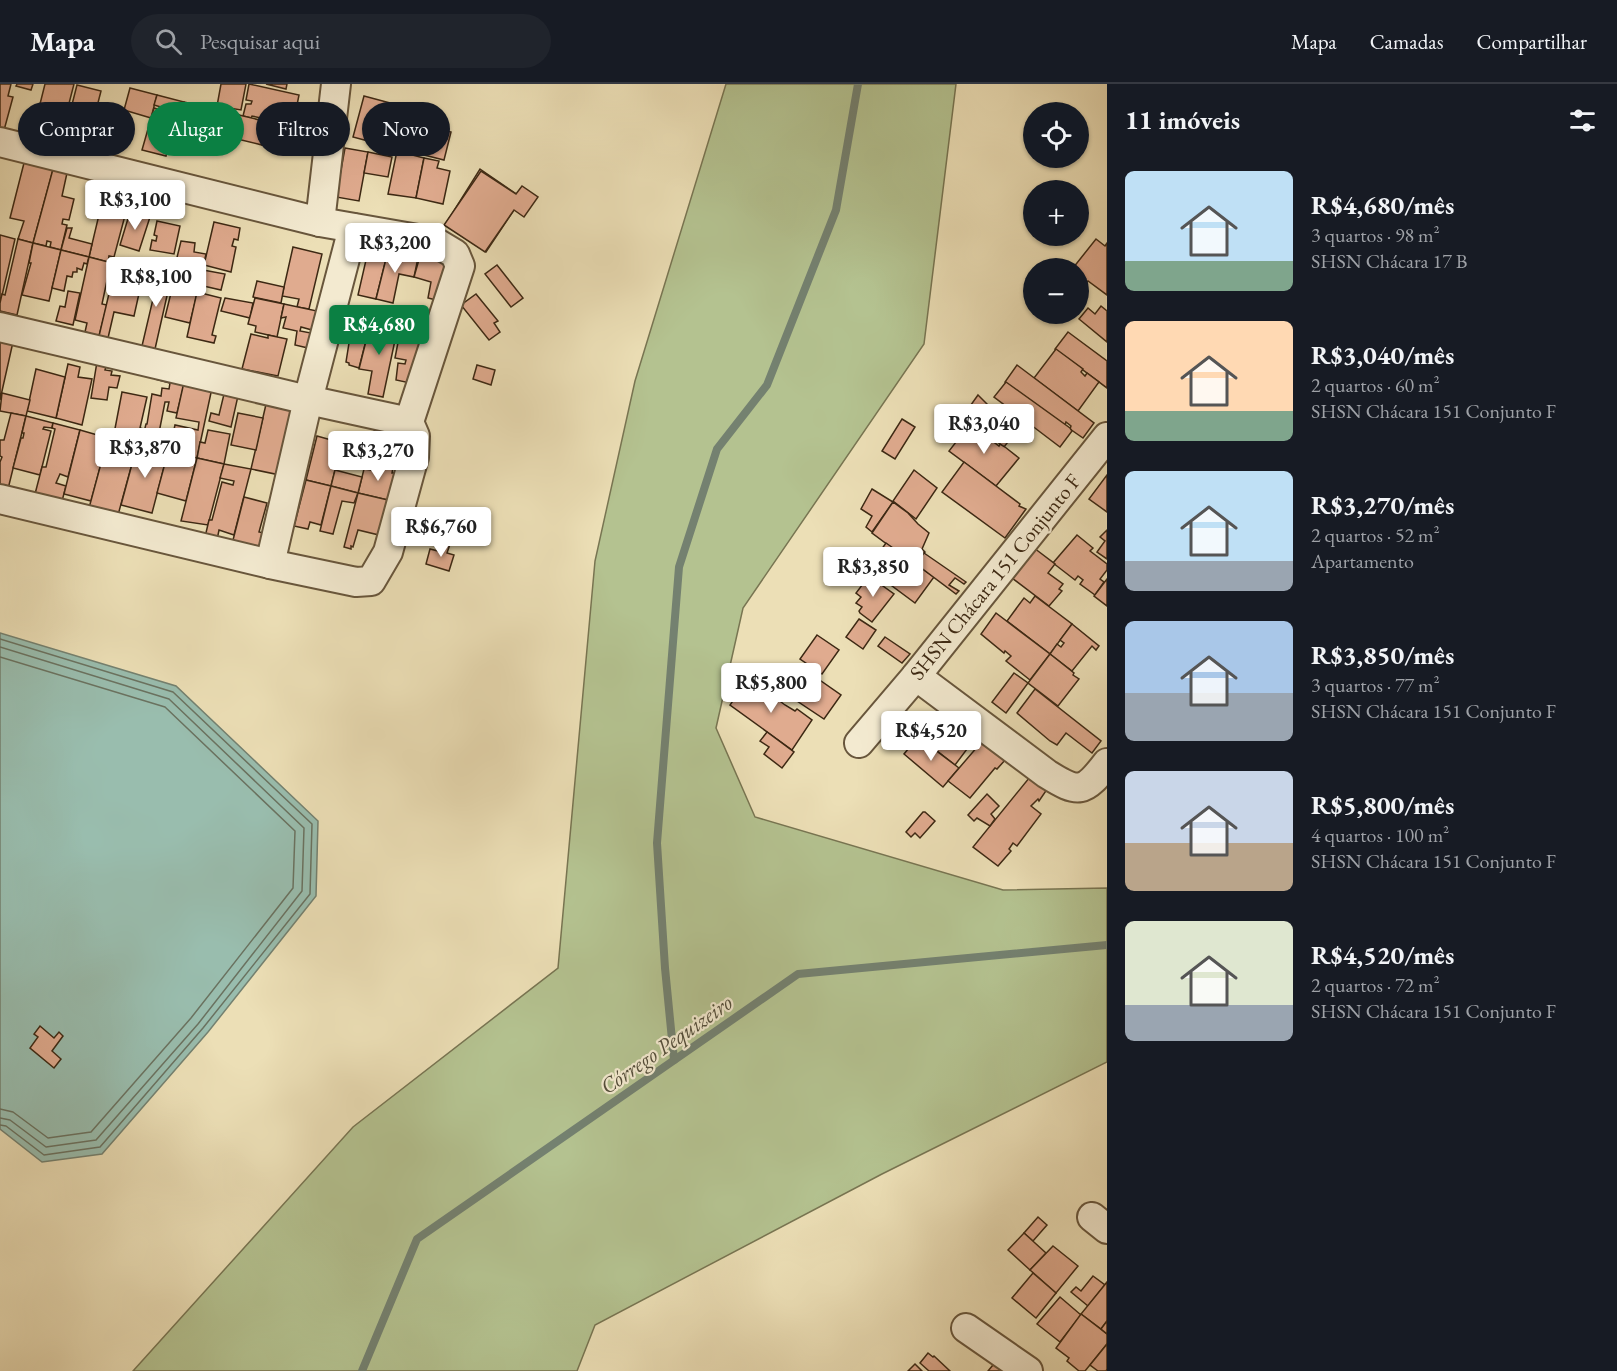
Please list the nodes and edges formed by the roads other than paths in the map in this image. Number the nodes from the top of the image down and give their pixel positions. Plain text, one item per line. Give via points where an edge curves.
1 (336, 84) edge
2 (0, 142) edge
3 (320, 222) junction
4 (352, 228) junction
5 (0, 327) edge
6 (308, 400) junction
7 (409, 422) junction
8 (1107, 437) edge
9 (0, 499) edge
10 (270, 564) junction
11 (916, 676) junction
12 (859, 743) dead end
13 (1107, 763) edge
14 (966, 1328) dead end
15 (1028, 1371) edge

1 - 3 street
2 - 3 street
3 - 4 street
4 - 6 street
4 - 7 street via 435,242 455,254 460,266
5 - 6 street
6 - 7 street
6 - 10 street
7 - 10 street via 415,436 414,457 388,552 371,581 356,582
8 - 11 street, SHSN Chácara 151 Conjunto F
9 - 10 street
11 - 12 street, SHSN Chácara 151 Conjunto F
11 - 13 street via 1070,788 1077,789 1096,778
14 - 15 street

